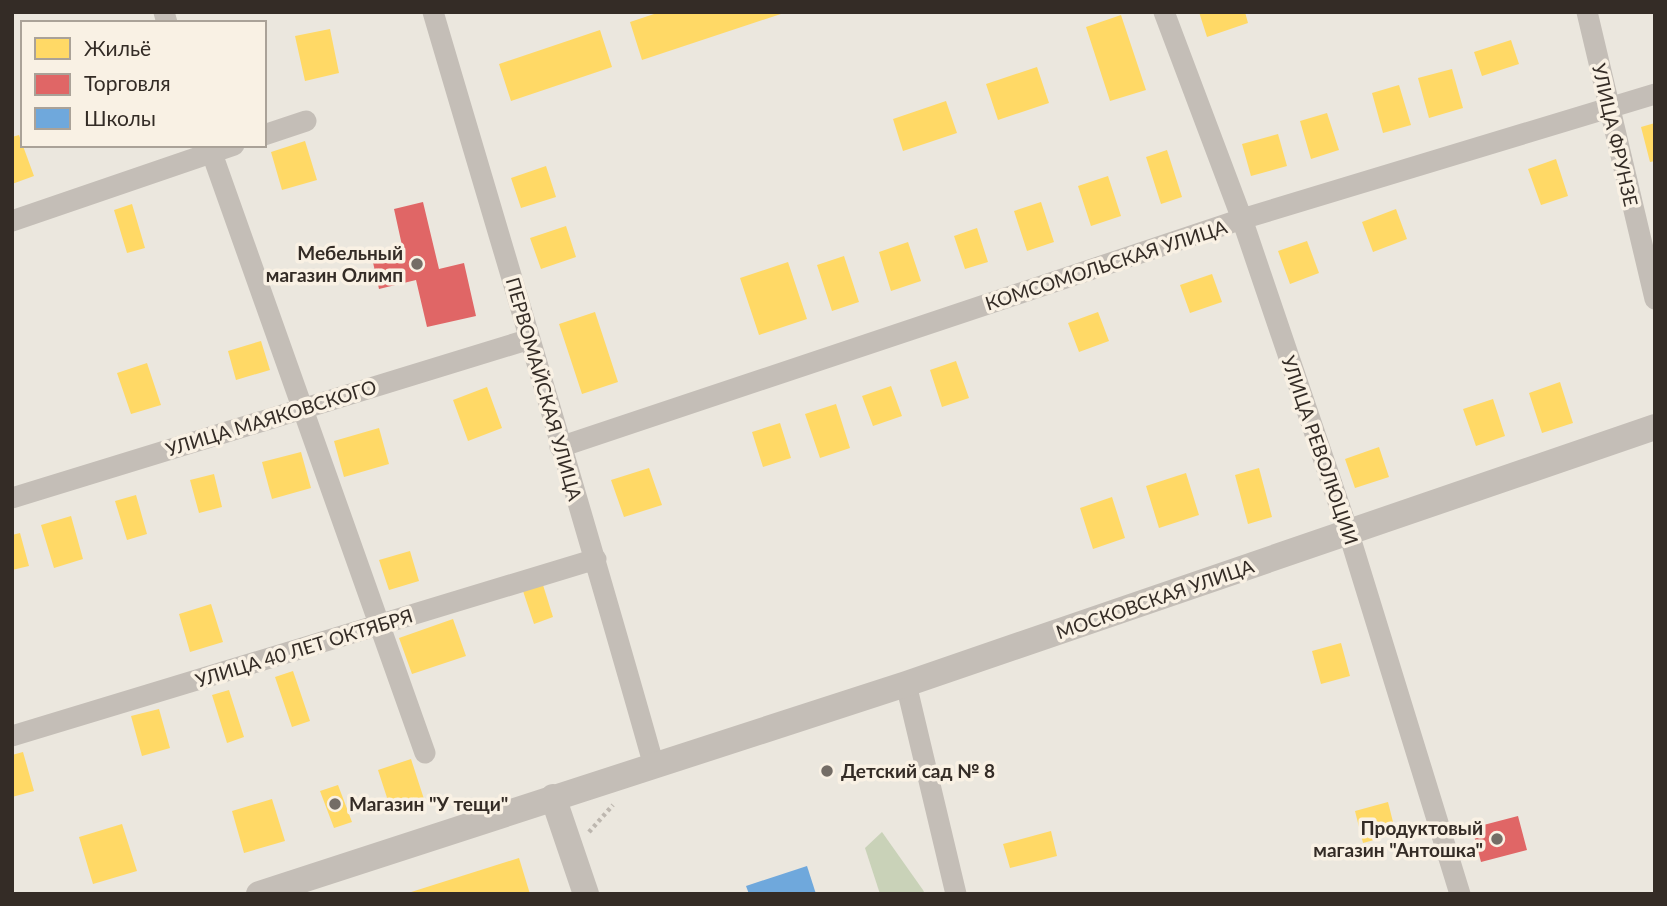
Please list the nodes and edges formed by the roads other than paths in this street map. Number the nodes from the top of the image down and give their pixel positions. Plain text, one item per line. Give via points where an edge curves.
1 (433, 12) edge
2 (1164, 12) edge
3 (1587, 12) edge
4 (1655, 93) edge
5 (1609, 110) junction
6 (306, 121) dead end
7 (266, 134) edge
8 (210, 149) edge
9 (1242, 219) junction
10 (12, 221) edge
11 (1655, 299) edge
12 (530, 339) junction
13 (303, 408) junction
14 (1655, 427) edge
15 (560, 447) junction
16 (12, 498) edge
17 (1349, 534) junction
18 (596, 559) junction
19 (380, 624) junction
20 (906, 684) junction
21 (12, 736) edge
22 (425, 753) dead end
23 (654, 766) junction
24 (554, 797) junction
25 (260, 894) edge
26 (586, 894) edge
27 (956, 894) edge
28 (1460, 894) edge

1 - 12 street, ПЕРВОМАЙСКАЯ УЛИЦА
2 - 9 street, УЛИЦА РЕВОЛЮЦИИ
3 - 5 street, УЛИЦА ФРУНЗЕ
4 - 5 street, КОМСОМОЛЬСКАЯ УЛИЦА
5 - 9 street, КОМСОМОЛЬСКАЯ УЛИЦА
5 - 11 street, УЛИЦА ФРУНЗЕ
6 - 7 street
8 - 10 street
8 - 13 street
9 - 15 street, КОМСОМОЛЬСКАЯ УЛИЦА
9 - 17 street, УЛИЦА РЕВОЛЮЦИИ
12 - 13 street, УЛИЦА МАЯКОВСКОГО
12 - 15 street, ПЕРВОМАЙСКАЯ УЛИЦА
13 - 16 street, УЛИЦА МАЯКОВСКОГО
13 - 19 street
14 - 17 street, МОСКОВСКАЯ УЛИЦА
15 - 18 street, ПЕРВОМАЙСКАЯ УЛИЦА
17 - 20 street, МОСКОВСКАЯ УЛИЦА
17 - 28 street, УЛИЦА РЕВОЛЮЦИИ
18 - 19 street, УЛИЦА 40 ЛЕТ ОКТЯБРЯ
18 - 23 street, ПЕРВОМАЙСКАЯ УЛИЦА
19 - 21 street, УЛИЦА 40 ЛЕТ ОКТЯБРЯ
19 - 22 street
20 - 23 street, МОСКОВСКАЯ УЛИЦА
20 - 27 street
23 - 24 street, МОСКОВСКАЯ УЛИЦА
24 - 25 street, МОСКОВСКАЯ УЛИЦА
24 - 26 street

